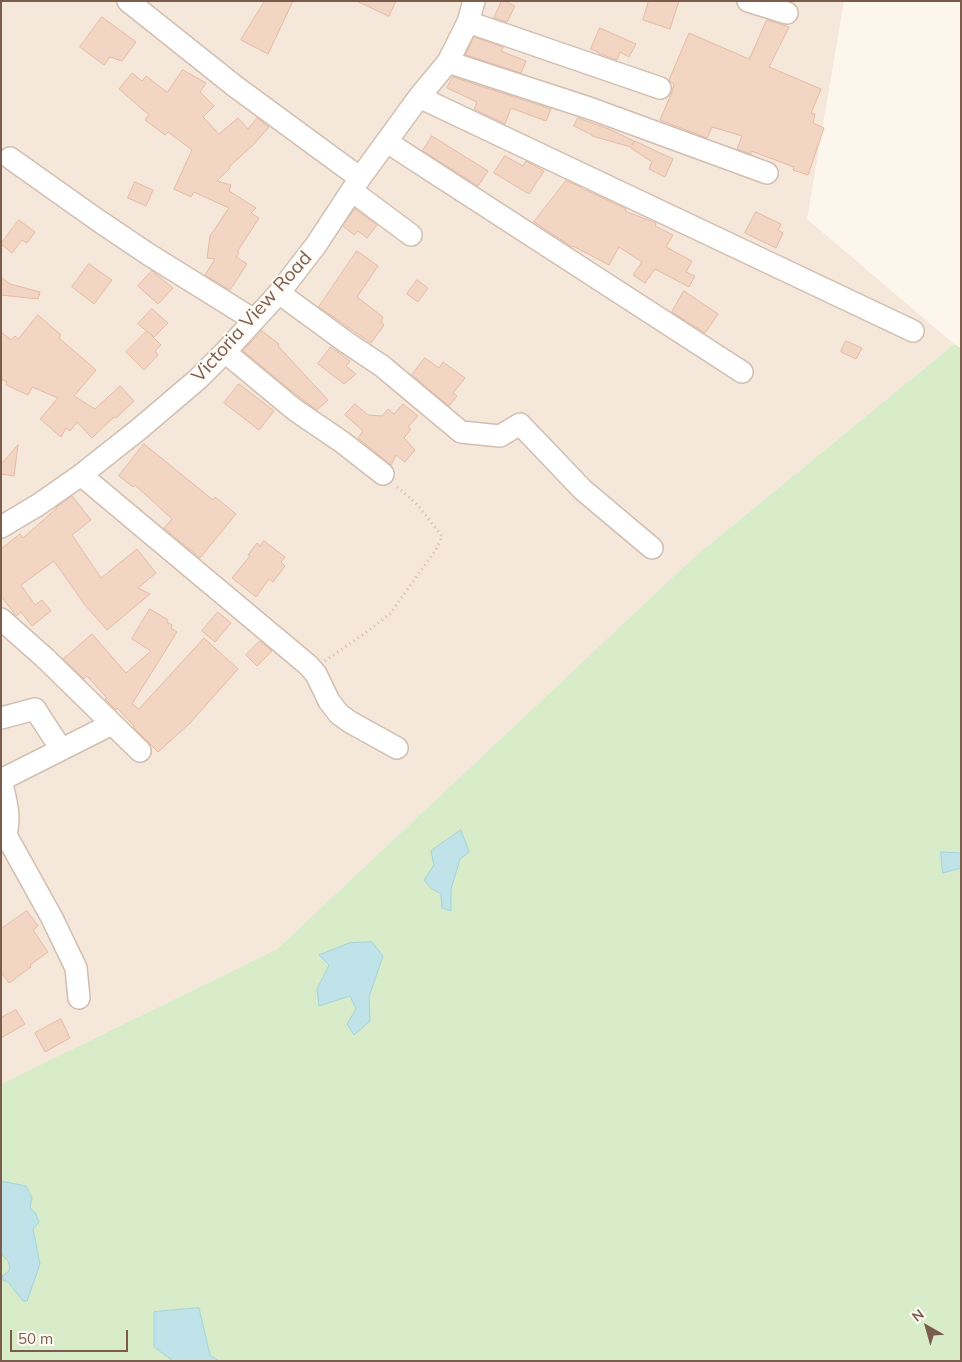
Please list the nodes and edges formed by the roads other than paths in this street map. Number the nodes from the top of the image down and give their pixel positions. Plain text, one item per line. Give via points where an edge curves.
1 (128, 1) edge
2 (474, 1) edge
3 (748, 1) edge
4 (788, 13) dead end
5 (468, 22) junction
6 (448, 62) junction
7 (660, 88) dead end
8 (419, 98) junction
9 (387, 142) junction
10 (10, 158) dead end
11 (766, 173) dead end
12 (356, 184) junction
13 (411, 235) dead end
14 (279, 293) junction
15 (254, 320) junction
16 (913, 331) dead end
17 (225, 352) junction
18 (742, 372) dead end
19 (81, 474) junction
20 (384, 474) road end
21 (1, 526) edge
22 (652, 548) dead end
23 (1, 619) edge
24 (1, 718) edge
25 (112, 724) junction
26 (397, 748) dead end
27 (61, 749) junction
28 (140, 751) dead end
29 (1, 780) edge
30 (4, 830) edge
31 (79, 998) dead end

1 - 12 street
2 - 5 street, Victoria View Road
3 - 4 street
5 - 6 street, Victoria View Road
5 - 7 street
6 - 8 street, Victoria View Road
6 - 11 street via 592,109
8 - 9 street, Victoria View Road
8 - 16 street
9 - 12 street, Victoria View Road
9 - 18 street
10 - 15 street via 99,221
12 - 13 street
12 - 14 street, Victoria View Road via 316,246
14 - 15 street, Victoria View Road
14 - 22 street via 382,366 461,432 500,436 520,424 584,490
15 - 17 street, Victoria View Road
17 - 19 street, Victoria View Road via 138,430
17 - 20 street via 295,410
19 - 21 street, Victoria View Road via 38,505
19 - 26 street via 312,670 339,714
23 - 25 street
24 - 27 street via 35,709
25 - 27 street
25 - 28 street
27 - 29 street
29 - 30 street via 8,812 8,826
30 - 31 street via 76,968

